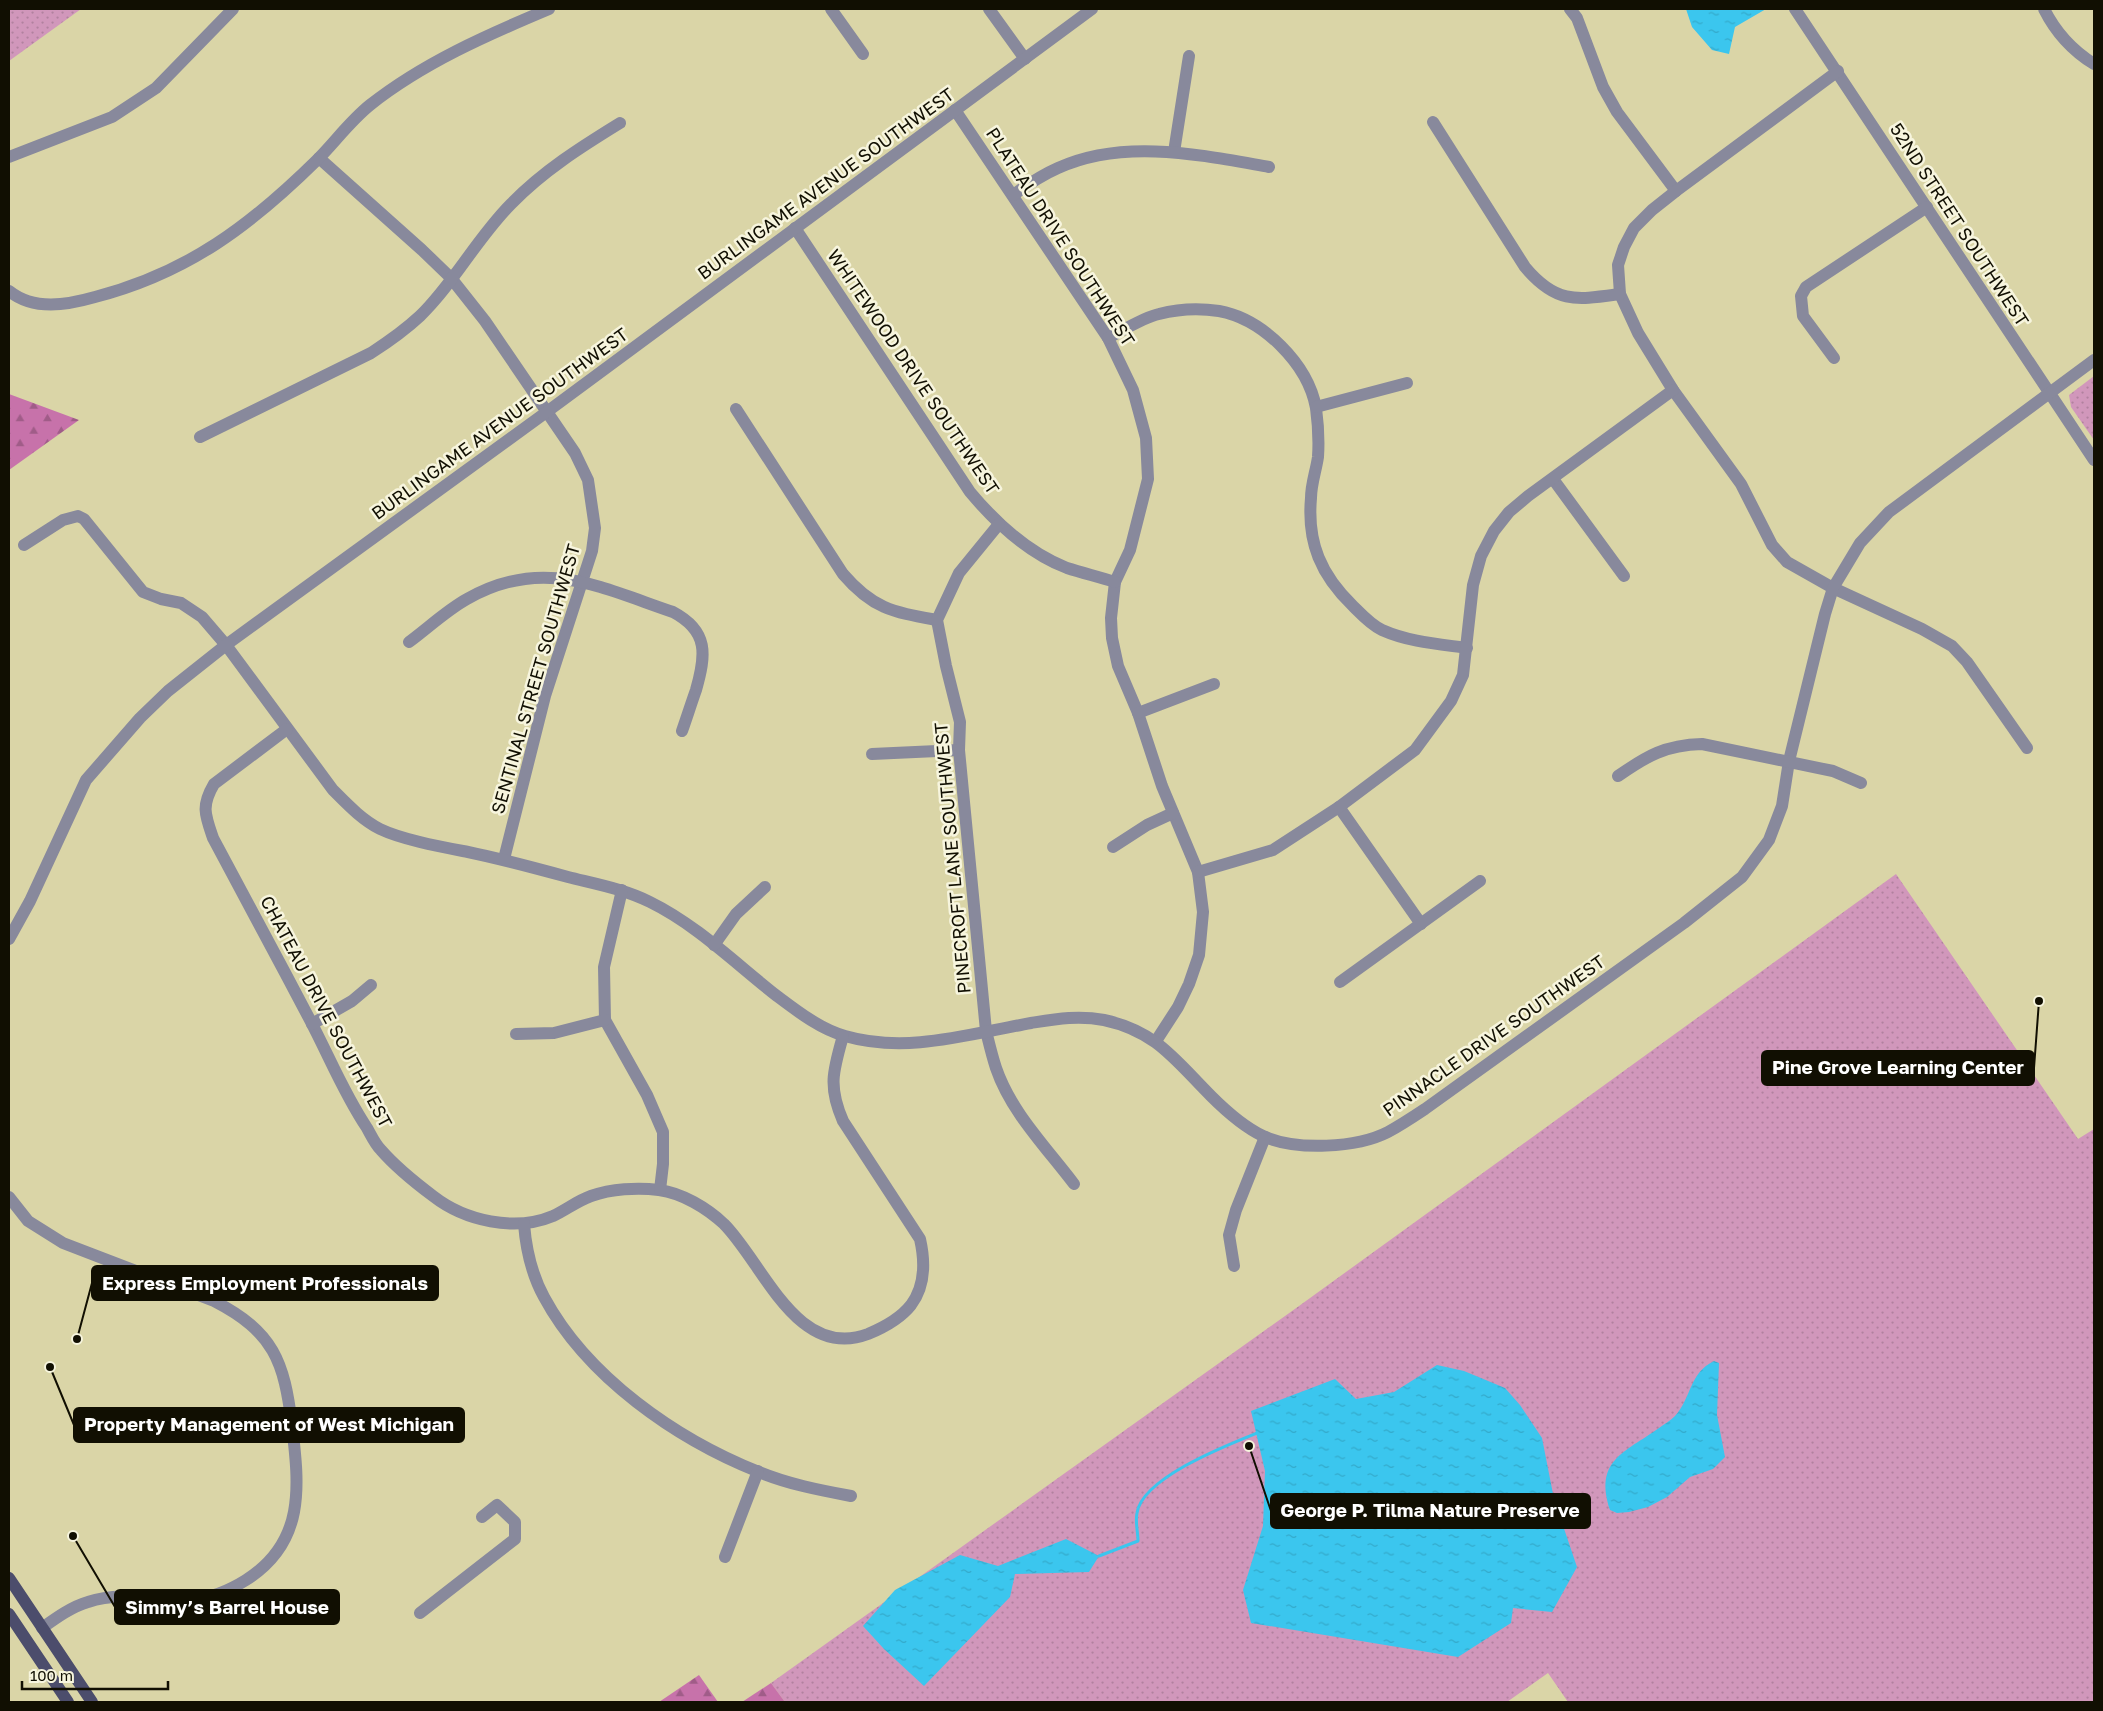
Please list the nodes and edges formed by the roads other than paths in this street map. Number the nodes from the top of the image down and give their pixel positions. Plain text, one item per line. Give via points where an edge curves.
1 (232, 9) edge
2 (549, 9) edge
3 (831, 9) edge
4 (989, 9) edge
5 (1092, 9) edge
6 (1570, 9) edge
7 (1795, 9) edge
8 (2044, 9) edge
9 (863, 54) dead end
10 (1189, 56) dead end
11 (1025, 59) junction
12 (2094, 64) edge
13 (1838, 71) junction
14 (955, 110) junction
15 (1434, 122) dead end
16 (620, 124) dead end
17 (1174, 152) junction
18 (9, 157) edge
19 (319, 158) junction
20 (1269, 167) dead end
21 (1676, 190) junction
22 (1013, 195) junction
23 (1926, 207) junction
24 (795, 228) junction
25 (451, 278) junction
26 (9, 291) edge
27 (1620, 294) junction
28 (1108, 338) junction
29 (1834, 358) dead end
30 (2094, 360) edge
31 (1407, 383) dead end
32 (1673, 390) junction
33 (2050, 393) junction
34 (1316, 406) junction
35 (736, 409) dead end
36 (548, 411) junction
37 (200, 437) dead end
38 (2094, 460) edge
39 (1553, 479) junction
40 (999, 524) junction
41 (24, 545) dead end
42 (1624, 576) dead end
43 (581, 581) junction
44 (1115, 582) junction
45 (1833, 588) junction
46 (938, 620) junction
47 (409, 642) dead end
48 (226, 645) junction
49 (1467, 648) junction
50 (1214, 684) dead end
51 (1138, 714) junction
52 (287, 729) junction
53 (682, 731) dead end
54 (2027, 748) dead end
55 (959, 750) junction
56 (872, 754) dead end
57 (1789, 761) junction
58 (1618, 776) dead end
59 (1862, 783) dead end
60 (1339, 808) junction
61 (1173, 813) junction
62 (1113, 847) dead end
63 (504, 859) junction
64 (1198, 872) junction
65 (1480, 881) dead end
66 (765, 887) dead end
67 (622, 890) junction
68 (1421, 924) junction
69 (9, 939) edge
70 (714, 945) junction
71 (1340, 982) dead end
72 (371, 984) dead end
73 (605, 1020) junction
74 (312, 1024) junction
75 (986, 1031) junction
76 (516, 1034) dead end
77 (844, 1036) junction
78 (1156, 1041) junction
79 (1265, 1137) junction
80 (1074, 1184) dead end
81 (660, 1190) junction
82 (9, 1198) edge
83 (524, 1224) junction
84 (1234, 1266) dead end
85 (758, 1471) junction
86 (851, 1496) dead end
87 (482, 1517) dead end
88 (725, 1556) dead end
89 (9, 1578) edge
90 (420, 1613) dead end
91 (11, 1617) edge
92 (42, 1628) junction
93 (26, 1640) junction
94 (54, 1646) junction
95 (68, 1702) edge
96 (92, 1702) edge

1 - 18 street via 156,88 119,112
2 - 19 street via 437,61 404,82 370,106
3 - 9 street
4 - 11 street
5 - 11 street, BURLINGAME AVENUE SOUTHWEST
6 - 21 street via 1577,18 1603,87 1617,112
7 - 13 street, 52ND STREET SOUTHWEST
8 - 12 street via 2073,48
10 - 17 street
11 - 14 street, BURLINGAME AVENUE SOUTHWEST
13 - 21 street
13 - 23 street, 52ND STREET SOUTHWEST
14 - 22 street, PLATEAU DRIVE SOUTHWEST
14 - 24 street, BURLINGAME AVENUE SOUTHWEST
15 - 27 street via 1524,267 1536,281 1566,297
16 - 25 street via 558,163 533,183 510,205
17 - 20 street
17 - 22 street via 1128,151 1092,157 1059,167
19 - 25 street, SENTINAL STREET SOUTHWEST
19 - 26 street via 268,206 224,240 184,264 68,305 27,302
21 - 27 street via 1634,228 1618,265
22 - 28 street, PLATEAU DRIVE SOUTHWEST
23 - 29 street via 1806,287 1800,296 1803,316
23 - 33 street, 52ND STREET SOUTHWEST
24 - 36 street, BURLINGAME AVENUE SOUTHWEST
24 - 40 street, WHITEWOOD DRIVE SOUTHWEST via 970,492
25 - 36 street, SENTINAL STREET SOUTHWEST via 486,321
25 - 37 street via 420,316 371,353
27 - 32 street via 1638,333
28 - 34 street via 1158,314 1220,311 1260,329 1289,353 1302,372
28 - 44 street, PLATEAU DRIVE SOUTHWEST via 1133,390 1146,438 1148,465 1138,525
30 - 33 street, PINNACLE DRIVE SOUTHWEST
31 - 34 street
32 - 39 street
32 - 45 street via 1741,484 1772,544 1787,562
33 - 38 street, 52ND STREET SOUTHWEST
33 - 45 street, PINNACLE DRIVE SOUTHWEST via 1889,512 1860,543
34 - 49 street via 1318,456 1310,497 1311,534 1328,579 1379,629 1418,642
35 - 46 street via 854,587 887,609
36 - 43 street, SENTINAL STREET SOUTHWEST via 588,480 595,528 592,551
36 - 48 street, BURLINGAME AVENUE SOUTHWEST
39 - 42 street
39 - 49 street via 1509,512 1481,556 1473,585
40 - 44 street, WHITEWOOD DRIVE SOUTHWEST via 1039,554 1066,567
40 - 46 street via 960,573
41 - 48 street, PINNACLE DRIVE SOUTHWEST via 63,520 78,516 90,525 143,592 181,603 202,617
43 - 47 street via 544,576 502,582 466,599
43 - 53 street via 672,612 684,618 700,637 704,649 702,669
43 - 63 street, SENTINAL STREET SOUTHWEST via 545,696
44 - 51 street, PLATEAU DRIVE SOUTHWEST via 1112,638 1118,666
45 - 54 street via 1952,646 1973,669
45 - 57 street, PINNACLE DRIVE SOUTHWEST
46 - 55 street, PINECROFT LANE SOUTHWEST via 960,722
48 - 52 street, PINNACLE DRIVE SOUTHWEST
48 - 69 street, BURLINGAME AVENUE SOUTHWEST via 140,718 86,780
49 - 60 street via 1463,675 1451,701 1415,750
50 - 51 street
51 - 61 street, PLATEAU DRIVE SOUTHWEST
52 - 63 street, PINNACLE DRIVE SOUTHWEST via 333,790 354,811 380,829 431,845
52 - 74 street, CHATEAU DRIVE SOUTHWEST via 214,784 206,797 204,814 213,838
55 - 56 street
55 - 75 street, PINECROFT LANE SOUTHWEST
57 - 58 street via 1702,744 1683,744 1656,751
57 - 59 street via 1834,771
57 - 79 street, PINNACLE DRIVE SOUTHWEST via 1782,806 1769,840 1742,877 1684,923 1425,1109 1387,1133 1352,1144 1319,1146
60 - 64 street via 1273,850
60 - 68 street
61 - 62 street
61 - 64 street, PLATEAU DRIVE SOUTHWEST
63 - 67 street, PINNACLE DRIVE SOUTHWEST
64 - 78 street, PLATEAU DRIVE SOUTHWEST via 1203,912 1199,955 1182,999
65 - 68 street
66 - 70 street via 736,914
67 - 70 street, PINNACLE DRIVE SOUTHWEST via 651,902
67 - 73 street via 604,967
68 - 71 street
70 - 77 street, PINNACLE DRIVE SOUTHWEST via 792,1007
72 - 74 street via 352,1001
73 - 76 street via 554,1034
73 - 81 street via 647,1095 663,1132
74 - 83 street, CHATEAU DRIVE SOUTHWEST via 356,1112 381,1150 451,1208 498,1223
75 - 77 street, PINNACLE DRIVE SOUTHWEST via 943,1041 910,1044
75 - 78 street, PINNACLE DRIVE SOUTHWEST via 1064,1017 1082,1017 1133,1028
75 - 80 street, PINECROFT LANE SOUTHWEST via 996,1069 1010,1100
77 - 81 street, CHATEAU DRIVE SOUTHWEST via 835,1062 832,1085 836,1106 920,1239 924,1258 920,1288 900,1317 885,1327 854,1339 824,1334 811,1328 782,1303 723,1223 679,1195
78 - 79 street, PINNACLE DRIVE SOUTHWEST via 1228,1113
79 - 84 street via 1229,1235
81 - 83 street, CHATEAU DRIVE SOUTHWEST via 629,1189 602,1193 553,1216
82 - 92 street via 28,1221 62,1244 214,1301 258,1329 276,1354 287,1386 297,1465 298,1490 292,1521 287,1536 263,1570 232,1589 195,1599 121,1596 88,1602
83 - 85 street via 536,1280 544,1297 589,1358 640,1404 688,1438
85 - 86 street via 804,1487
85 - 88 street
87 - 90 street via 497,1505 515,1522 515,1539
89 - 92 main road
91 - 92 main road via 30,1629
91 - 93 main road
92 - 94 main road
93 - 94 main road
93 - 95 main road
94 - 96 main road

